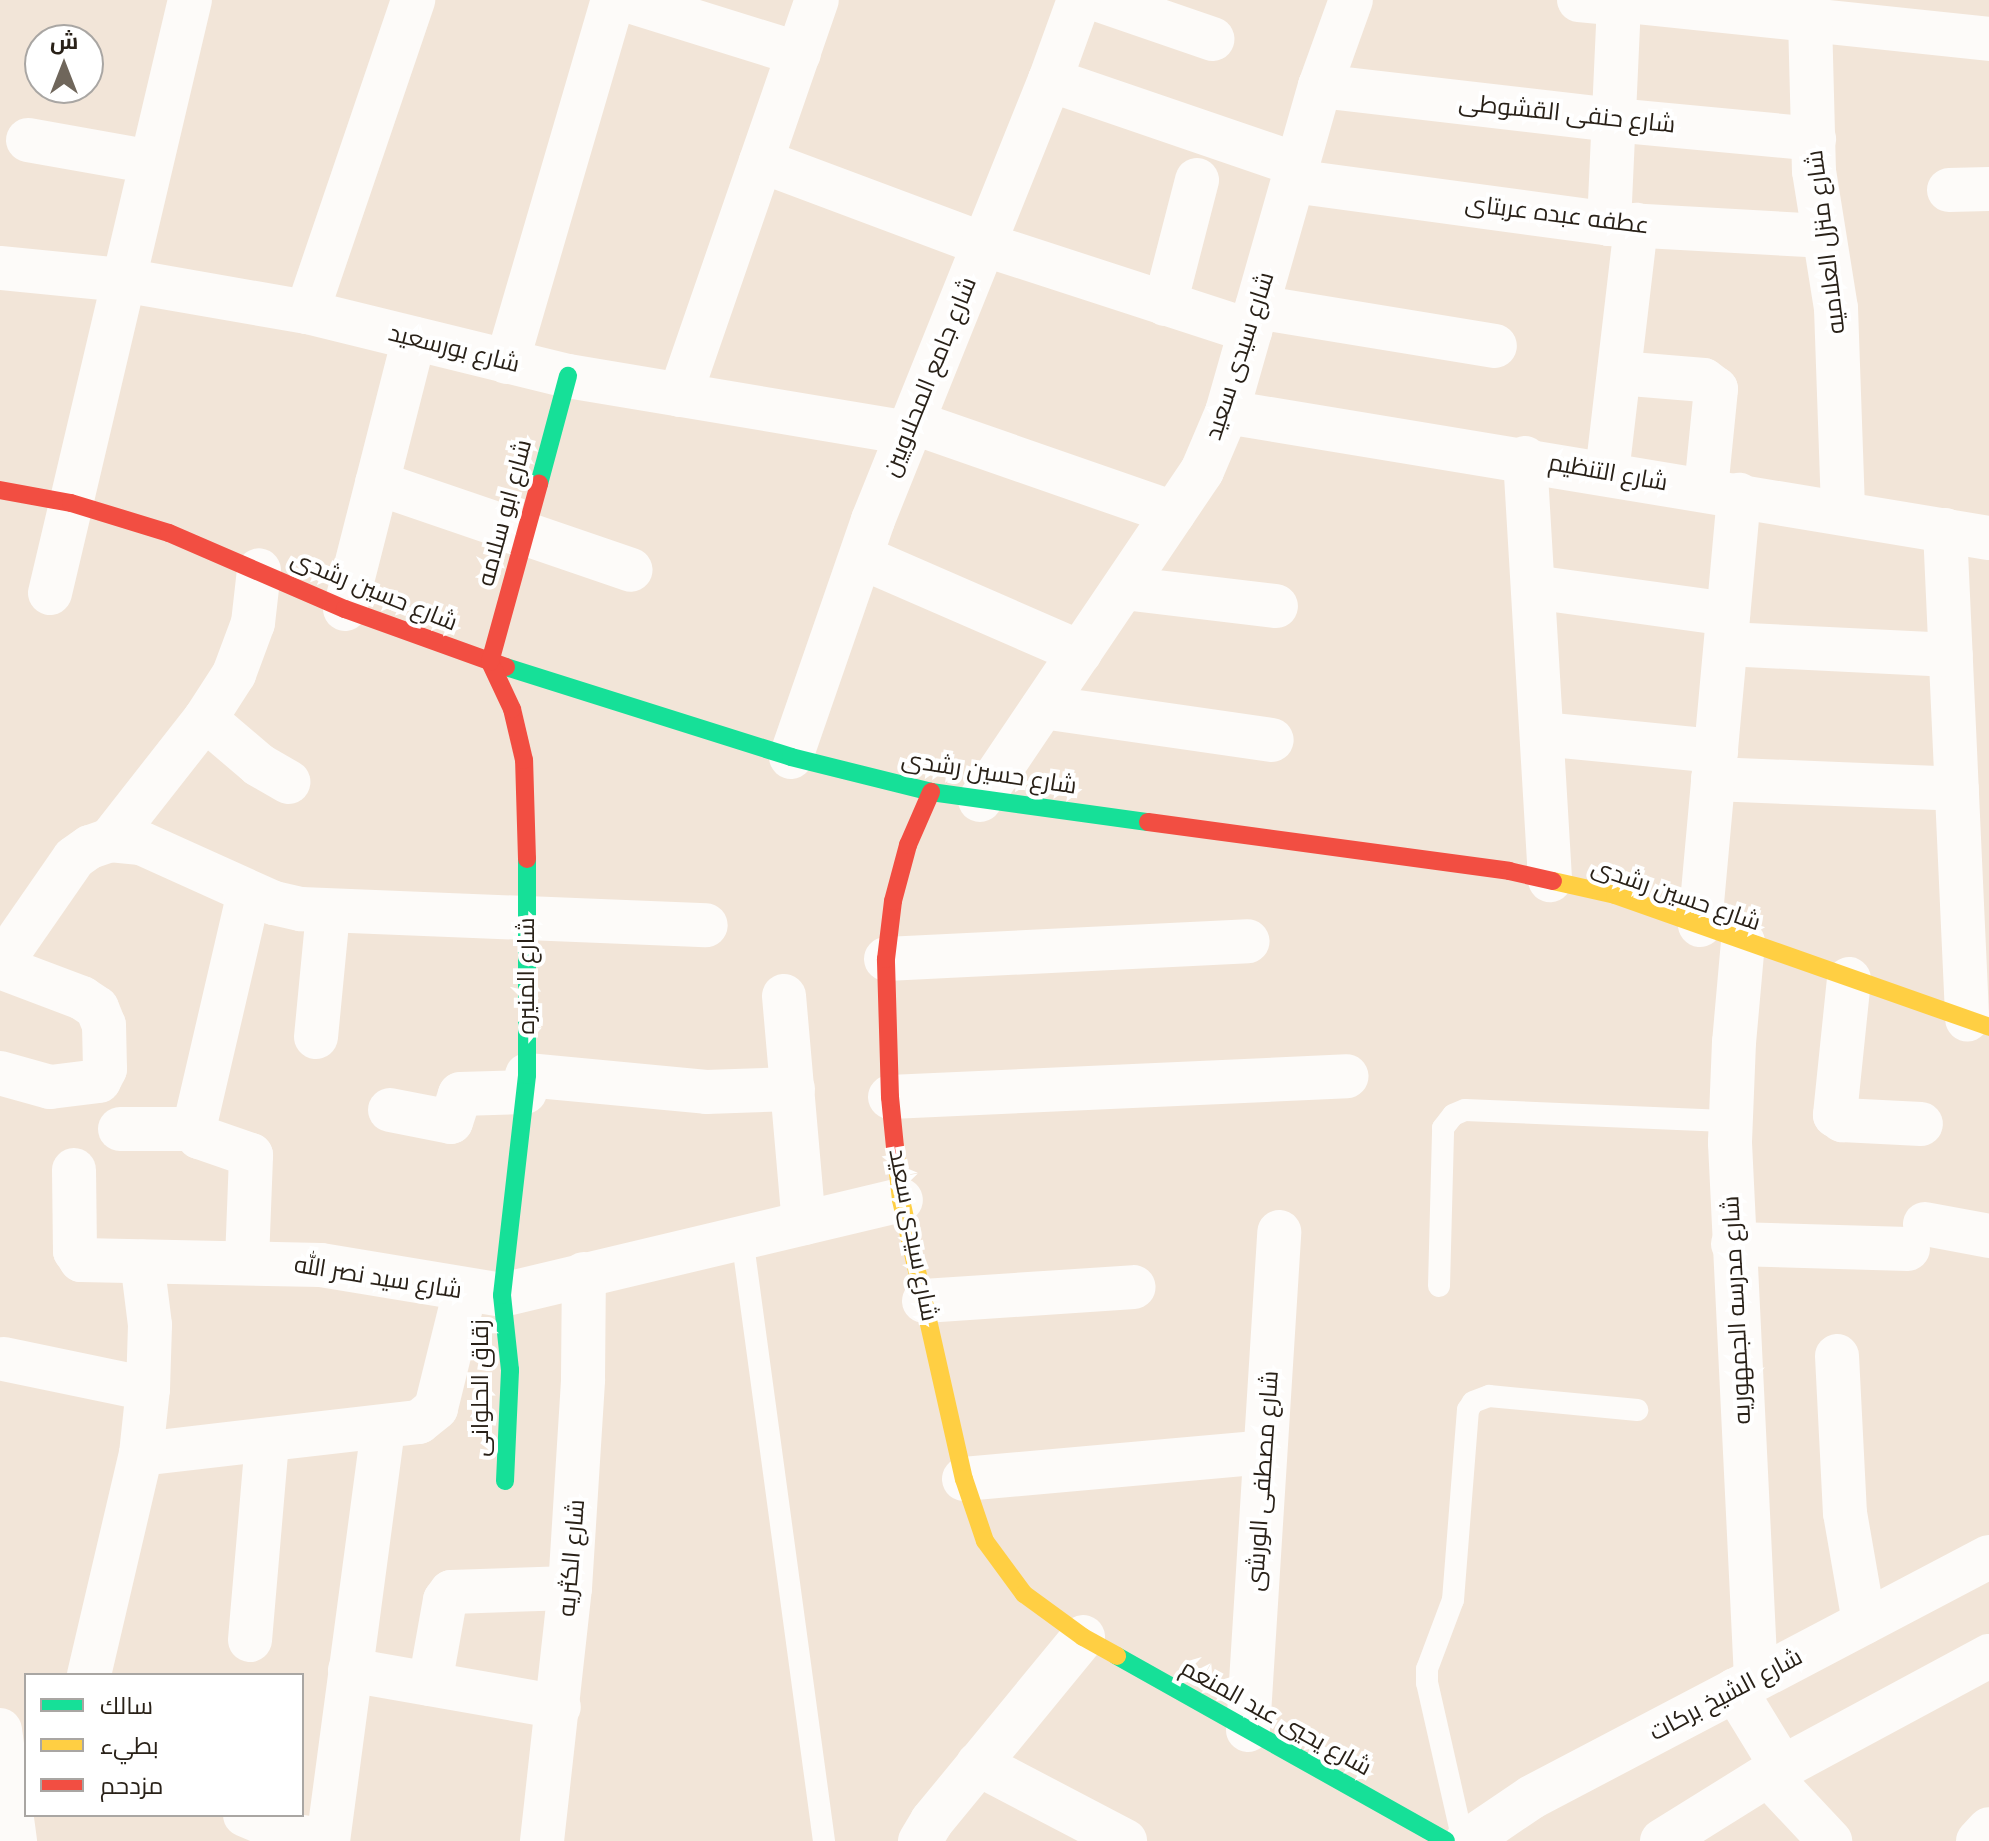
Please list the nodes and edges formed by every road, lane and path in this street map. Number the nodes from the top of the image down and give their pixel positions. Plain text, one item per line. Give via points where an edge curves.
1 (190, 0) edge
2 (413, 0) edge
3 (613, 0) edge
4 (626, 0) edge
5 (817, 0) edge
6 (1079, 0) edge
7 (1099, 0) edge
8 (1351, 0) edge
9 (1609, 1) edge
10 (1810, 19) junction
11 (1212, 39) dead end
12 (1989, 39) edge
13 (799, 54) junction
14 (1050, 80) junction
15 (1320, 86) junction
16 (1614, 120) junction
17 (1814, 139) junction
18 (28, 140) dead end
19 (761, 161) junction
20 (151, 162) junction
21 (1296, 173) junction
22 (1197, 180) dead end
23 (1622, 224) junction
24 (1822, 236) junction
25 (983, 244) junction
26 (0, 268) edge
27 (123, 280) junction
28 (1165, 304) junction
29 (307, 312) junction
30 (1254, 319) junction
31 (414, 339) junction
32 (1495, 346) dead end
33 (507, 362) junction
34 (1619, 373) junction
35 (568, 376) junction
36 (680, 395) junction
37 (1227, 412) junction
38 (910, 428) junction
39 (1525, 458) junction
40 (1607, 473) junction
41 (377, 483) junction
42 (0, 490) edge
43 (1722, 493) junction
44 (71, 503) junction
45 (1174, 513) junction
46 (1843, 513) junction
47 (1945, 530) junction
48 (523, 533) junction
49 (1989, 538) edge
50 (861, 557) junction
51 (259, 570) junction
52 (631, 570) dead end
53 (1533, 587) junction
54 (1124, 588) junction
55 (50, 593) dead end
56 (1276, 606) dead end
57 (345, 609) junction
58 (1727, 629) junction
59 (1080, 652) junction
60 (1951, 655) junction
61 (490, 662) junction
62 (1043, 707) junction
63 (205, 719) junction
64 (1542, 734) junction
65 (1972, 737) edge
66 (1272, 740) dead end
67 (791, 757) junction
68 (1715, 765) junction
69 (289, 782) dead end
70 (1957, 789) junction
71 (931, 792) junction
72 (980, 800) junction
73 (110, 840) junction
74 (1550, 880) junction
75 (1975, 886) edge
76 (249, 892) junction
77 (328, 912) junction
78 (526, 919) junction
79 (706, 925) dead end
80 (1700, 925) junction
81 (1248, 941) dead end
82 (1743, 942) junction
83 (886, 959) junction
84 (0, 966) edge
85 (1849, 979) junction
86 (784, 996) dead end
87 (1978, 1024) edge
88 (316, 1037) dead end
89 (0, 1073) edge
90 (1347, 1076) dead end
91 (526, 1084) junction
92 (793, 1089) junction
93 (890, 1097) junction
94 (390, 1110) dead end
95 (1731, 1121) junction
96 (1921, 1124) dead end
97 (120, 1129) dead end
98 (194, 1129) junction
99 (74, 1170) dead end
100 (901, 1200) junction
101 (804, 1223) junction
102 (1279, 1232) dead end
103 (1989, 1236) edge
104 (742, 1237) junction
105 (1733, 1244) junction
106 (142, 1261) junction
107 (247, 1261) junction
108 (584, 1274) junction
109 (1439, 1286) dead end
110 (1134, 1287) dead end
111 (484, 1293) junction
112 (924, 1301) junction
113 (1837, 1356) dead end
114 (4, 1359) dead end
115 (148, 1389) junction
116 (1637, 1410) dead end
117 (383, 1427) junction
118 (267, 1440) junction
119 (1265, 1452) junction
120 (141, 1454) junction
121 (964, 1479) junction
122 (505, 1481) dead end
123 (1989, 1557) edge
124 (570, 1588) junction
125 (1864, 1622) junction
126 (1083, 1637) junction
127 (250, 1640) dead end
128 (1989, 1656) edge
129 (350, 1670) junction
130 (89, 1673) edge
131 (430, 1684) junction
132 (1745, 1684) junction
133 (559, 1707) junction
134 (0, 1717) edge
135 (24, 1726) edge
136 (0, 1730) edge
137 (1248, 1730) junction
138 (978, 1764) junction
139 (1775, 1771) junction
140 (250, 1817) edge
141 (1989, 1829) edge
142 (311, 1840) edge
143 (15, 1841) edge
144 (542, 1841) edge
145 (824, 1841) edge
146 (920, 1841) edge
147 (1125, 1841) edge
148 (1446, 1841) edge
149 (1465, 1841) edge
150 (1662, 1841) edge
151 (1830, 1841) edge
152 (1978, 1841) edge

1 - 20 street
2 - 29 street
3 - 33 street
4 - 13 street
5 - 13 street
6 - 14 street, شارع جامع المحلاويين
7 - 11 street
8 - 15 street, شارع سيدى سعيد
9 - 10 street
9 - 16 street
10 - 12 street
10 - 17 street, شارع منزل العلاميه
13 - 19 street
14 - 21 street, عطفه عبده عربتاى
14 - 25 street, شارع جامع المحلاويين
15 - 16 street, شارع حنفى القشوطى
15 - 21 street, شارع سيدى سعيد
16 - 17 street, شارع حنفى القشوطى
16 - 23 street
17 - 24 street, شارع منزل العلاميه
18 - 20 street
19 - 25 street
19 - 36 street
20 - 27 street
21 - 23 street, عطفه عبده عربتاى
21 - 30 street, شارع سيدى سعيد
22 - 28 street
23 - 24 street, عطفه عبده عربتاى
23 - 34 street
24 - 46 street, شارع منزل العلاميه via 1836,308
25 - 28 street
25 - 38 street, شارع جامع المحلاويين
26 - 27 street, شارع بورسعيد
27 - 29 street, شارع بورسعيد
27 - 44 street
28 - 30 street
29 - 31 street, شارع بورسعيد
30 - 32 street
30 - 37 street, شارع سيدى سعيد
31 - 33 street, شارع بورسعيد
31 - 41 street
33 - 35 street, شارع بورسعيد
34 - 40 street
34 - 43 street via 1704,380 1716,389
35 - 36 street, شارع بورسعيد
35 - 48 street, شارع ابو سلامه
36 - 38 street, شارع بورسعيد
37 - 39 street, شارع التنظيم
37 - 45 street, شارع سيدى سعيد via 1202,471
38 - 45 street, شارع بورسعيد
38 - 50 street, شارع جامع المحلاويين
39 - 40 street, شارع التنظيم
39 - 53 street
40 - 43 street, شارع التنظيم
41 - 48 street
41 - 57 street
42 - 44 street, شارع حسين رشدى
43 - 46 street, شارع التنظيم
43 - 58 street
44 - 51 street, شارع حسين رشدى via 169,533
44 - 55 street
45 - 54 street, شارع سيدى سعيد
46 - 47 street, شارع التنظيم
47 - 49 street, شارع التنظيم
47 - 60 street
48 - 52 street
48 - 61 street, شارع ابو سلامه
50 - 59 street
50 - 67 street, شارع جامع المحلاويين
51 - 57 street, شارع حسين رشدى
51 - 63 street via 253,623 234,674
53 - 58 street
53 - 64 street
54 - 56 street
54 - 59 street, شارع سيدى سعيد
57 - 61 street, شارع حسين رشدى
58 - 60 street
58 - 68 street
59 - 62 street, شارع سيدى سعيد
60 - 65 street
61 - 67 street, شارع حسين رشدى
61 - 78 street, شارع المنيره via 512,709 524,760
62 - 66 street
62 - 72 street, شارع سيدى سعيد
63 - 69 street via 259,765
63 - 73 street
64 - 68 street
64 - 74 street
65 - 70 street
67 - 71 street, شارع حسين رشدى
68 - 70 street
68 - 80 street
70 - 75 street
71 - 72 street, شارع حسين رشدى
71 - 83 street, شارع سيدى سعيد via 904,859
72 - 74 street, شارع حسين رشدى
73 - 76 street via 141,843
73 - 84 street via 74,858
74 - 80 street, شارع حسين رشدى via 1615,895
75 - 87 street
76 - 77 street via 274,903
76 - 98 street
77 - 78 street
77 - 88 street
78 - 79 street
78 - 91 street, شارع المنيره
80 - 82 street, شارع حسين رشدى
81 - 83 street
82 - 85 street, شارع حسين رشدى
82 - 95 street, شارع مدرسه الجمهوريه
83 - 93 street, شارع سيدى سعيد
84 - 89 street via 97,1008 104,1025 105,1069 99,1081 50,1087
85 - 87 street, شارع حسين رشدى
85 - 96 street via 1835,1115 1842,1120
86 - 92 street
90 - 93 street
91 - 92 street via 706,1092
91 - 94 street via 460,1094 446,1139
91 - 111 street, شارع المنيره
92 - 101 street
93 - 100 street, شارع سيدى سعيد
95 - 105 street, شارع مدرسه الجمهوريه
95 - 109 lane via 1465,1110 1453,1115 1443,1128
97 - 98 street
98 - 107 street via 199,1137 251,1155
99 - 106 street, شارع سيد نصر الله via 76,1256 86,1261
100 - 101 street, شارع سيد نصر الله
100 - 112 street, شارع سيدى سعيد
101 - 104 street, شارع سيد نصر الله
102 - 119 street, شارع مصطفى الورشى
103 - 105 street
104 - 108 street, شارع سيد نصر الله
104 - 145 lane
105 - 132 street, شارع مدرسه الجمهوريه
106 - 107 street, شارع سيد نصر الله
106 - 115 street via 150,1325
107 - 111 street, شارع سيد نصر الله via 394,1275
108 - 111 street, شارع سيد نصر الله
108 - 124 street, شارع الكثريه
110 - 112 street
111 - 117 street via 436,1408 429,1417 408,1425
111 - 122 street, زقاق الحلوانى via 510,1370
112 - 121 street, شارع سيدى سعيد
113 - 125 street via 1845,1513
114 - 115 street
115 - 120 street
116 - 149 lane via 1489,1396 1480,1397 1468,1410 1453,1600 1427,1669
117 - 118 street
117 - 129 street
118 - 120 street
118 - 127 street
119 - 121 street
119 - 137 street, شارع مصطفى الورشى
120 - 130 street
121 - 126 street, شارع سيدى سعيد via 985,1541 1024,1594
123 - 125 street, شارع الشيخ بركات
124 - 131 street via 451,1592 445,1600
124 - 133 street, شارع الكثريه
125 - 132 street, شارع الشيخ بركات
126 - 137 street, شارع يحيي عبد المنعم
126 - 138 street
128 - 139 street
129 - 131 street
129 - 142 street
131 - 133 street
132 - 139 street
132 - 149 street, شارع الشيخ بركات via 1532,1797
133 - 144 street, شارع الكثريه
134 - 135 street
136 - 143 street
137 - 148 street, شارع يحيي عبد المنعم
138 - 146 street
138 - 147 street
139 - 150 street
139 - 151 street
140 - 142 street
141 - 152 street

